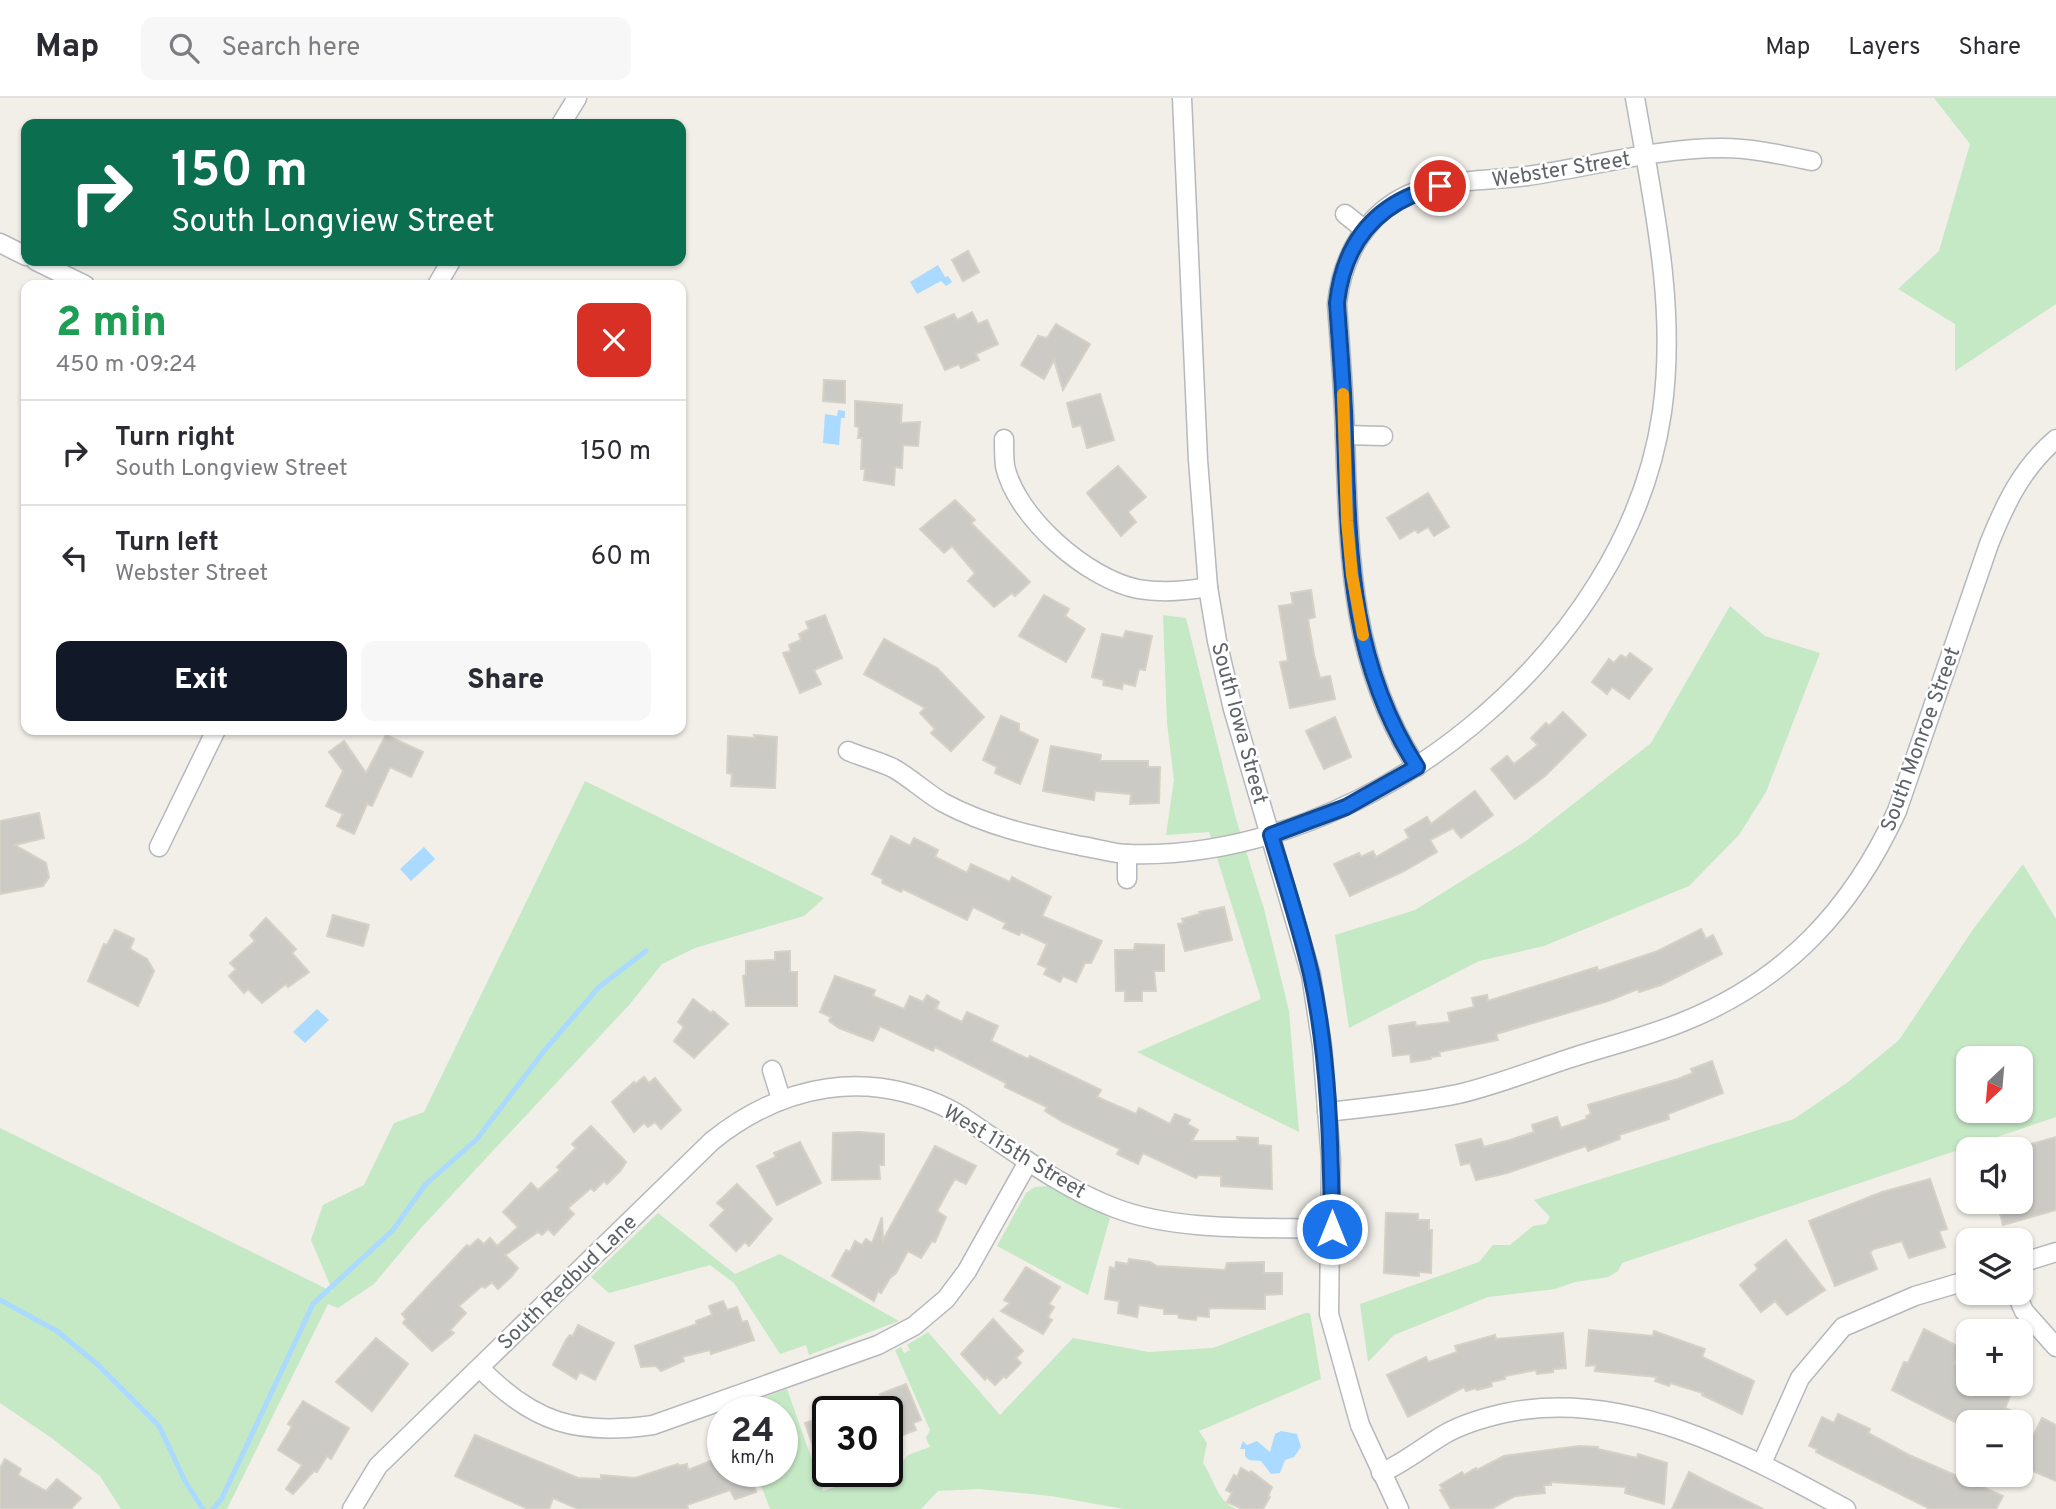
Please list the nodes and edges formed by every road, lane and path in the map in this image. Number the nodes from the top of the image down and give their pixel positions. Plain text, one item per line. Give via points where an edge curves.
1 (576, 98) edge
2 (1182, 98) edge
3 (1635, 98) edge
4 (564, 119) edge
5 (1646, 156) junction
6 (1812, 161) dead end
7 (1345, 214) dead end
8 (1365, 230) junction
9 (0, 243) edge
10 (21, 254) edge
11 (46, 266) edge
12 (75, 280) edge
13 (1345, 435) junction
14 (1383, 436) dead end
15 (1003, 439) dead end
16 (2056, 439) edge
17 (1208, 587) junction
18 (214, 735) edge
19 (848, 751) dead end
20 (1417, 767) junction
21 (1271, 835) junction
22 (159, 847) dead end
23 (1127, 854) junction
24 (1127, 878) dead end
25 (772, 1070) dead end
26 (781, 1098) junction
27 (1327, 1112) junction
28 (1028, 1162) junction
29 (1332, 1229) junction
30 (2056, 1252) edge
31 (2033, 1259) edge
32 (1956, 1284) edge
33 (2021, 1305) edge
34 (2056, 1347) edge
35 (480, 1368) junction
36 (1762, 1462) junction
37 (1381, 1473) junction
38 (352, 1509) edge
39 (1399, 1509) edge
40 (1846, 1509) edge

1 - 4 street
2 - 17 street, South Iowa Street
3 - 5 street
5 - 6 street, Webster Street via 1723,148
5 - 8 street, Webster Street via 1411,193 1382,211
5 - 20 street via 1666,278 1666,374 1662,415 1632,517 1578,616 1547,655 1509,694
7 - 8 street
8 - 13 street, Webster Street via 1347,257 1339,280
9 - 10 street
11 - 12 street
13 - 14 street
13 - 20 street, Webster Street via 1350,562 1363,638 1381,701
15 - 17 street via 1006,467 1018,494 1048,536 1091,571 1138,589
16 - 27 street, South Monroe Street via 2021,476 2004,506 1897,811 1881,845 1828,922 1759,982 1683,1022 1461,1093
17 - 21 street, South Iowa Street via 1233,709
18 - 22 street
19 - 23 street via 894,769 942,802 998,827
20 - 21 street via 1346,807
21 - 23 street via 1196,849
21 - 27 street, South Iowa Street via 1311,975
23 - 24 street
25 - 26 street
26 - 28 street, West 115th Street via 824,1088 909,1093 952,1110
26 - 35 street, South Redbud Lane via 712,1141
27 - 29 street, South Iowa Street
28 - 29 street, West 115th Street via 1115,1208 1155,1220
28 - 35 street via 967,1271 946,1299 914,1326 878,1345 653,1425 613,1430 569,1425 529,1409
29 - 37 street, South Iowa Street via 1329,1314 1345,1380
30 - 31 street
32 - 36 street via 1843,1327 1800,1378
33 - 34 street
35 - 38 street, South Redbud Lane via 378,1466
36 - 37 street via 1662,1424 1580,1406 1505,1413 1447,1433
36 - 40 street
37 - 39 street, South Iowa Street

